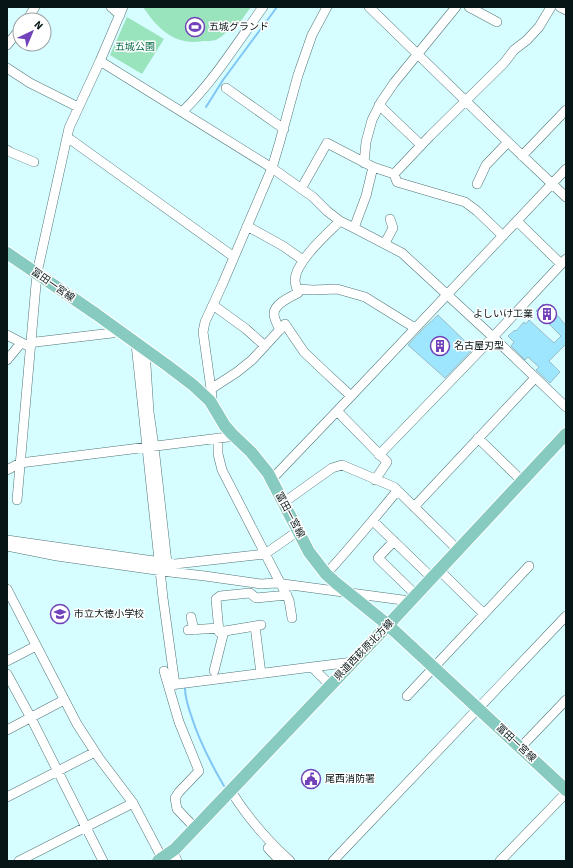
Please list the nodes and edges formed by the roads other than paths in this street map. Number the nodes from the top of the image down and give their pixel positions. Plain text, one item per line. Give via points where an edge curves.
1 (111, 7) edge
2 (263, 7) edge
3 (327, 7) edge
4 (369, 7) edge
5 (456, 7) edge
6 (469, 7) edge
7 (551, 7) edge
8 (560, 7) edge
9 (566, 10) edge
10 (122, 11) edge
11 (497, 22) dead end
12 (418, 55) junction
13 (100, 61) junction
14 (7, 68) edge
15 (226, 88) dead end
16 (465, 101) junction
17 (379, 105) junction
18 (78, 108) junction
19 (566, 110) edge
20 (182, 112) junction
21 (284, 129) junction
22 (67, 137) junction
23 (508, 142) junction
24 (421, 145) junction
25 (7, 150) edge
26 (522, 156) junction
27 (34, 162) dead end
28 (364, 163) junction
29 (373, 167) junction
30 (272, 168) junction
31 (566, 169) edge
32 (394, 174) junction
33 (477, 184) dead end
34 (552, 184) junction
35 (301, 189) junction
36 (566, 197) edge
37 (390, 219) dead end
38 (340, 221) junction
39 (517, 221) junction
40 (247, 226) junction
41 (354, 228) junction
42 (502, 236) junction
43 (385, 243) junction
44 (7, 253) edge
45 (234, 258) junction
46 (303, 260) junction
47 (563, 261) edge
48 (37, 273) junction
49 (297, 288) junction
50 (447, 294) junction
51 (213, 305) junction
52 (415, 328) junction
53 (118, 330) junction
54 (280, 330) junction
55 (7, 335) edge
56 (493, 337) junction
57 (26, 343) junction
58 (265, 346) junction
59 (140, 347) junction
60 (7, 360) edge
61 (535, 378) junction
62 (210, 395) junction
63 (351, 396) junction
64 (566, 407) edge
65 (337, 411) junction
66 (232, 434) junction
67 (566, 435) edge
68 (218, 438) junction
69 (478, 438) junction
70 (151, 447) junction
71 (379, 455) junction
72 (20, 462) junction
73 (7, 470) edge
74 (271, 480) junction
75 (375, 480) junction
76 (522, 481) junction
77 (397, 491) junction
78 (17, 500) dead end
79 (283, 503) junction
80 (414, 506) junction
81 (373, 521) junction
82 (298, 531) junction
83 (7, 540) edge
84 (394, 541) junction
85 (7, 546) edge
86 (458, 550) junction
87 (265, 554) junction
88 (162, 565) junction
89 (529, 566) dead end
90 (326, 574) junction
91 (436, 574) junction
92 (281, 583) junction
93 (8, 593) edge
94 (349, 593) junction
95 (287, 595) junction
96 (413, 598) junction
97 (484, 614) junction
98 (191, 616) dead end
99 (566, 616) edge
100 (292, 618) dead end
101 (388, 624) junction
102 (222, 630) junction
103 (36, 646) junction
104 (7, 661) edge
105 (353, 662) junction
106 (312, 667) junction
107 (435, 668) junction
108 (164, 671) dead end
109 (214, 671) dead end
110 (7, 674) edge
111 (261, 674) junction
112 (172, 685) junction
113 (330, 685) junction
114 (407, 696) dead end
115 (64, 700) junction
116 (566, 700) edge
117 (479, 708) junction
118 (31, 718) junction
119 (7, 719) edge
120 (9, 729) edge
121 (521, 747) junction
122 (95, 752) junction
123 (57, 772) junction
124 (566, 791) edge
125 (228, 794) junction
126 (7, 797) edge
127 (133, 803) junction
128 (86, 826) junction
129 (195, 828) junction
130 (175, 856) edge
131 (160, 860) edge
132 (19, 861) edge
133 (103, 861) edge
134 (280, 861) edge
135 (290, 861) edge
136 (333, 861) edge
137 (500, 861) edge

1 - 10 street
2 - 20 street via 211,80
3 - 21 street via 312,35
4 - 12 street
5 - 12 street
6 - 11 street
7 - 16 street via 539,27
8 - 9 street
10 - 13 street
12 - 16 street
12 - 17 street
13 - 18 street
13 - 20 street
14 - 18 street
15 - 21 street
16 - 23 street
16 - 24 street
17 - 24 street
17 - 28 street via 366,142
18 - 22 street
19 - 26 street
20 - 30 street
21 - 30 street
22 - 45 street
22 - 48 street
23 - 26 street
23 - 33 street via 486,165
24 - 32 street
25 - 27 street
26 - 34 street
28 - 29 street
28 - 35 street via 328,143
29 - 32 street
29 - 41 street
30 - 35 street
30 - 40 street
31 - 34 street
32 - 42 street via 397,182 465,202
34 - 36 street
34 - 39 street
35 - 38 street
37 - 43 street via 393,228
38 - 41 street
38 - 46 street
39 - 42 street
39 - 47 street
40 - 45 street
40 - 46 street
41 - 43 street
42 - 50 street
43 - 50 street via 402,253
44 - 48 main road, 冨田一宮線
45 - 51 street
46 - 49 street via 295,280
47 - 56 street
48 - 53 main road, 冨田一宮線
48 - 57 street
49 - 52 street via 337,288 365,297
49 - 54 street via 298,293 277,306 274,314
50 - 52 street
50 - 56 street
51 - 58 street
51 - 62 street via 203,332
52 - 63 street
53 - 57 street via 112,333
53 - 59 main road, 冨田一宮線
54 - 58 street
54 - 63 street via 285,324 304,352
55 - 57 street
56 - 61 street
56 - 71 street
57 - 60 street
57 - 72 street
58 - 62 street
59 - 62 main road, 冨田一宮線
59 - 70 street
61 - 64 street
61 - 69 street
62 - 66 main road, 冨田一宮線 via 225,426
63 - 65 street
65 - 71 street
65 - 74 street
66 - 68 street
66 - 74 main road, 冨田一宮線 via 255,457
67 - 76 main road, 県道西萩原北方線
68 - 70 street
68 - 87 street via 222,470
69 - 76 street
69 - 80 street
70 - 72 street
70 - 88 street
71 - 75 street via 387,462
72 - 73 street
72 - 78 street
74 - 79 main road, 冨田一宮線
75 - 77 street via 394,487
75 - 79 street via 342,465 332,468
76 - 86 main road, 県道西萩原北方線
77 - 80 street
77 - 81 street
79 - 82 main road, 冨田一宮線
80 - 86 street
81 - 84 street
81 - 90 street
82 - 87 street
82 - 90 main road, 冨田一宮線 via 309,552
83 - 88 street
84 - 91 street
84 - 96 street via 378,558
85 - 88 street via 57,556
86 - 91 main road, 県道西萩原北方線
87 - 88 street
87 - 92 street
88 - 92 street via 261,584
88 - 112 street
89 - 97 street
90 - 94 main road, 冨田一宮線
91 - 96 main road, 県道西萩原北方線
91 - 97 street
92 - 94 street
92 - 95 street
93 - 103 street
94 - 96 street
94 - 101 main road, 冨田一宮線
95 - 100 street
95 - 102 street via 256,598 250,593 220,596 216,599
96 - 101 main road, 県道西萩原北方線
97 - 107 street
98 - 102 street via 191,630
99 - 117 street
101 - 105 main road, 県道西萩原北方線
101 - 107 main road, 冨田一宮線
102 - 109 street
102 - 111 street via 258,626
103 - 104 street
103 - 115 street
105 - 106 street
105 - 113 main road, 県道西萩原北方線
106 - 111 street
106 - 113 street
107 - 114 street
107 - 117 main road, 冨田一宮線
108 - 112 street
110 - 118 street
111 - 112 street
112 - 129 street via 179,722 199,771 175,798 177,809
113 - 125 main road, 県道西萩原北方線
115 - 118 street
115 - 122 street
116 - 121 street
117 - 121 main road, 冨田一宮線
117 - 136 street
118 - 120 street
118 - 123 street
119 - 120 street
121 - 124 main road, 冨田一宮線
122 - 123 street
122 - 127 street
123 - 126 street
123 - 128 street
124 - 137 street
125 - 129 main road, 県道西萩原北方線
125 - 134 street via 231,803
125 - 135 street
127 - 128 street
127 - 131 street
128 - 132 street
128 - 133 street
129 - 130 main road, 県道西萩原北方線
130 - 131 main road, 県道西萩原北方線

